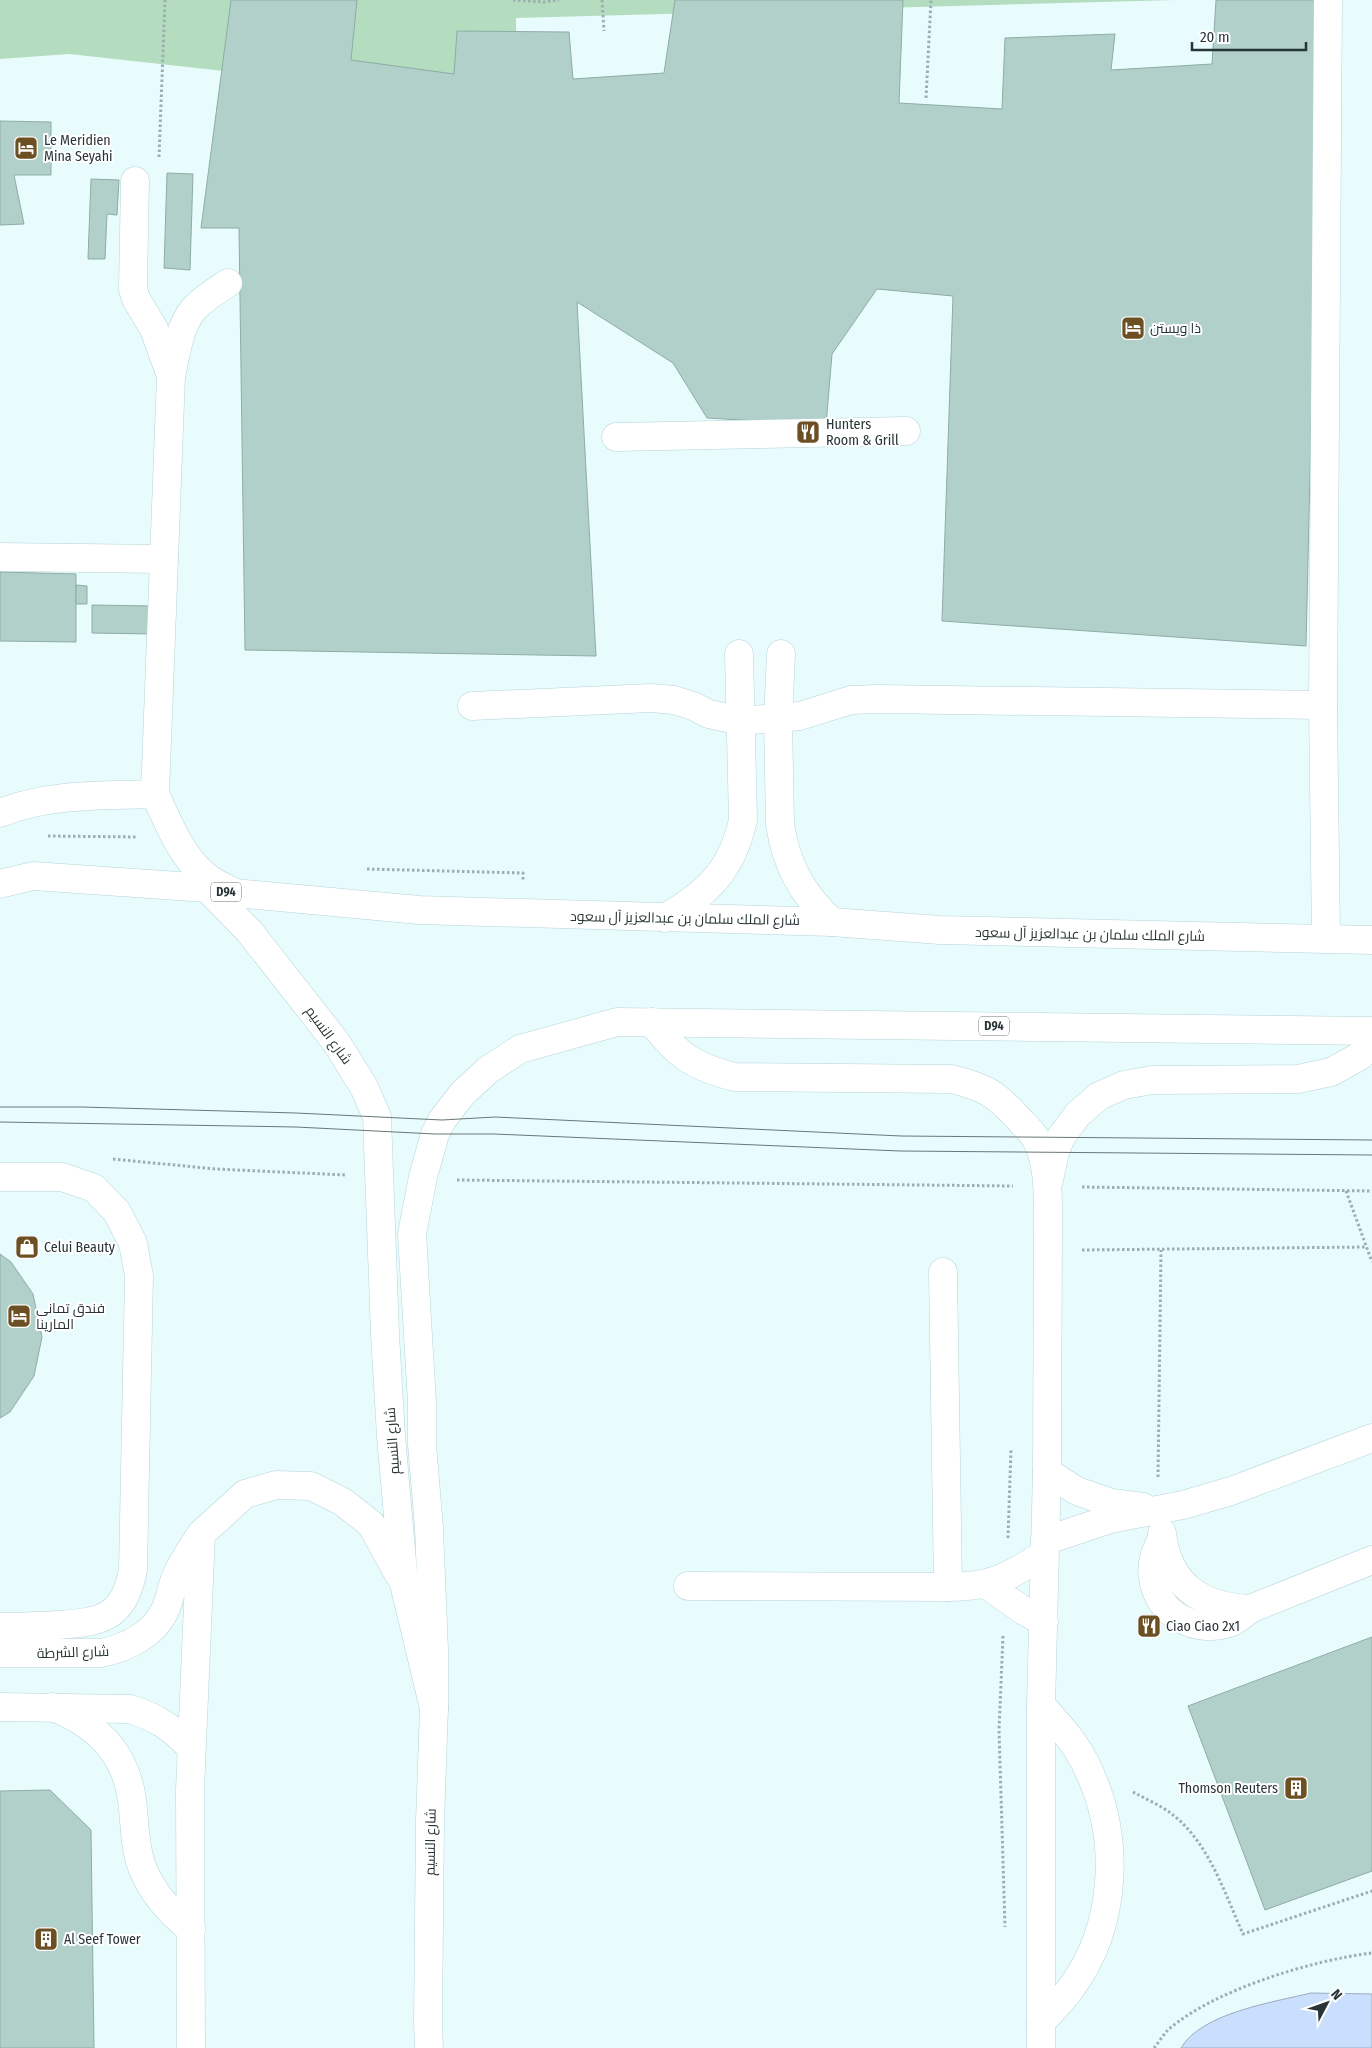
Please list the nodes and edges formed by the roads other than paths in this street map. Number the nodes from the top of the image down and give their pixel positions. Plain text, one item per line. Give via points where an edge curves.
1 (1328, 0) edge
2 (135, 181) road end
3 (228, 282) dead end
4 (171, 376) junction
5 (906, 432) dead end
6 (616, 437) dead end
7 (0, 557) edge
8 (164, 559) junction
9 (739, 654) dead end
10 (781, 654) dead end
11 (1323, 705) junction
12 (472, 706) dead end
13 (778, 719) junction
14 (742, 720) junction
15 (160, 804) junction
16 (0, 813) edge
17 (0, 875) edge
18 (33, 876) junction
19 (0, 884) edge
20 (207, 888) junction
21 (235, 893) junction
22 (665, 918) junction
23 (832, 922) junction
24 (1326, 939) junction
25 (1372, 940) edge
26 (652, 1022) junction
27 (1372, 1031) edge
28 (1372, 1044) edge
29 (0, 1177) edge
30 (1048, 1187) junction
31 (943, 1272) dead end
32 (1372, 1438) edge
33 (1047, 1472) junction
34 (1159, 1509) junction
35 (201, 1534) junction
36 (1045, 1547) junction
37 (1372, 1560) edge
38 (404, 1584) junction
39 (986, 1585) junction
40 (688, 1586) dead end
41 (948, 1587) junction
42 (1044, 1622) junction
43 (0, 1628) edge
44 (0, 1653) edge
45 (1041, 1705) junction
46 (0, 1707) edge
47 (52, 1707) junction
48 (434, 1708) junction
49 (191, 1748) junction
50 (191, 1929) junction
51 (1041, 2035) edge
52 (191, 2048) edge
53 (429, 2048) edge

1 - 11 main road
2 - 4 main road via 133,289 154,329
3 - 4 main road via 194,308 187,318
4 - 8 main road
5 - 6 main road
7 - 8 main road
8 - 15 main road
9 - 14 main road
10 - 13 main road
11 - 13 main road via 878,699 851,700 800,716
11 - 24 main road
12 - 14 main road via 651,698 674,700 708,714
13 - 14 main road
13 - 23 main road via 782,840 807,896
14 - 22 main road via 743,820 739,838 732,856 708,889
15 - 16 main road via 48,799
15 - 21 main road via 190,859 207,878
17 - 18 main road
18 - 19 main road, شارع الملك سلمان بن عبدالعزيز آل سعود / D94
18 - 20 main road, شارع الملك سلمان بن عبدالعزيز آل سعود / D94
20 - 21 main road, شارع الملك سلمان بن عبدالعزيز آل سعود / D94
20 - 38 main road, شارع النسيم via 249,931 320,1021 364,1087 377,1118 385,1334
21 - 22 main road, شارع الملك سلمان بن عبدالعزيز آل سعود / D94 via 419,910
22 - 23 main road, شارع الملك سلمان بن عبدالعزيز آل سعود / D94
23 - 24 main road, شارع الملك سلمان بن عبدالعزيز آل سعود / D94 via 940,930
24 - 25 main road, شارع الملك سلمان بن عبدالعزيز آل سعود / D94
26 - 27 main road, D94
26 - 30 main road via 687,1060 710,1071 735,1077 952,1079 977,1086 1000,1098 1034,1137 1041,1152
26 - 48 main road, D94 via 617,1022 520,1049 488,1070 463,1093 435,1134 412,1234 429,1528
28 - 30 main road via 1360,1056 1331,1072 1298,1079 1152,1080 1124,1085 1099,1096 1078,1114 1061,1137
29 - 43 main road via 62,1177 94,1188 117,1212 129,1235 139,1276 134,1570 130,1588 121,1604 107,1616 90,1622
30 - 33 main road
31 - 41 main road
32 - 34 main road via 1231,1491
33 - 34 main road via 1077,1491 1111,1503
33 - 36 main road
34 - 36 main road via 1110,1520
34 - 37 main road via 1162,1538 1153,1557 1152,1578 1160,1598 1173,1614 1192,1625 1213,1627 1233,1621 1250,1609
35 - 38 main road, شارع الشرطة via 245,1494 276,1485 311,1486 343,1502 370,1524
35 - 44 main road, شارع الشرطة via 174,1581 165,1611 150,1630 131,1644 101,1653
35 - 49 main road
36 - 39 main road via 1006,1577
36 - 42 main road
38 - 48 main road, شارع النسيم
39 - 41 main road
39 - 42 main road
40 - 41 main road
42 - 45 main road
45 - 51 main road
45 - 51 main road via 1067,1734 1088,1768 1104,1811 1110,1858 1107,1904 1094,1948
46 - 47 main road
47 - 49 main road via 130,1709 148,1714 179,1734
47 - 50 main road via 90,1726 118,1758 132,1798 142,1867 162,1902
48 - 53 main road, شارع النسيم
49 - 50 main road
50 - 52 main road

